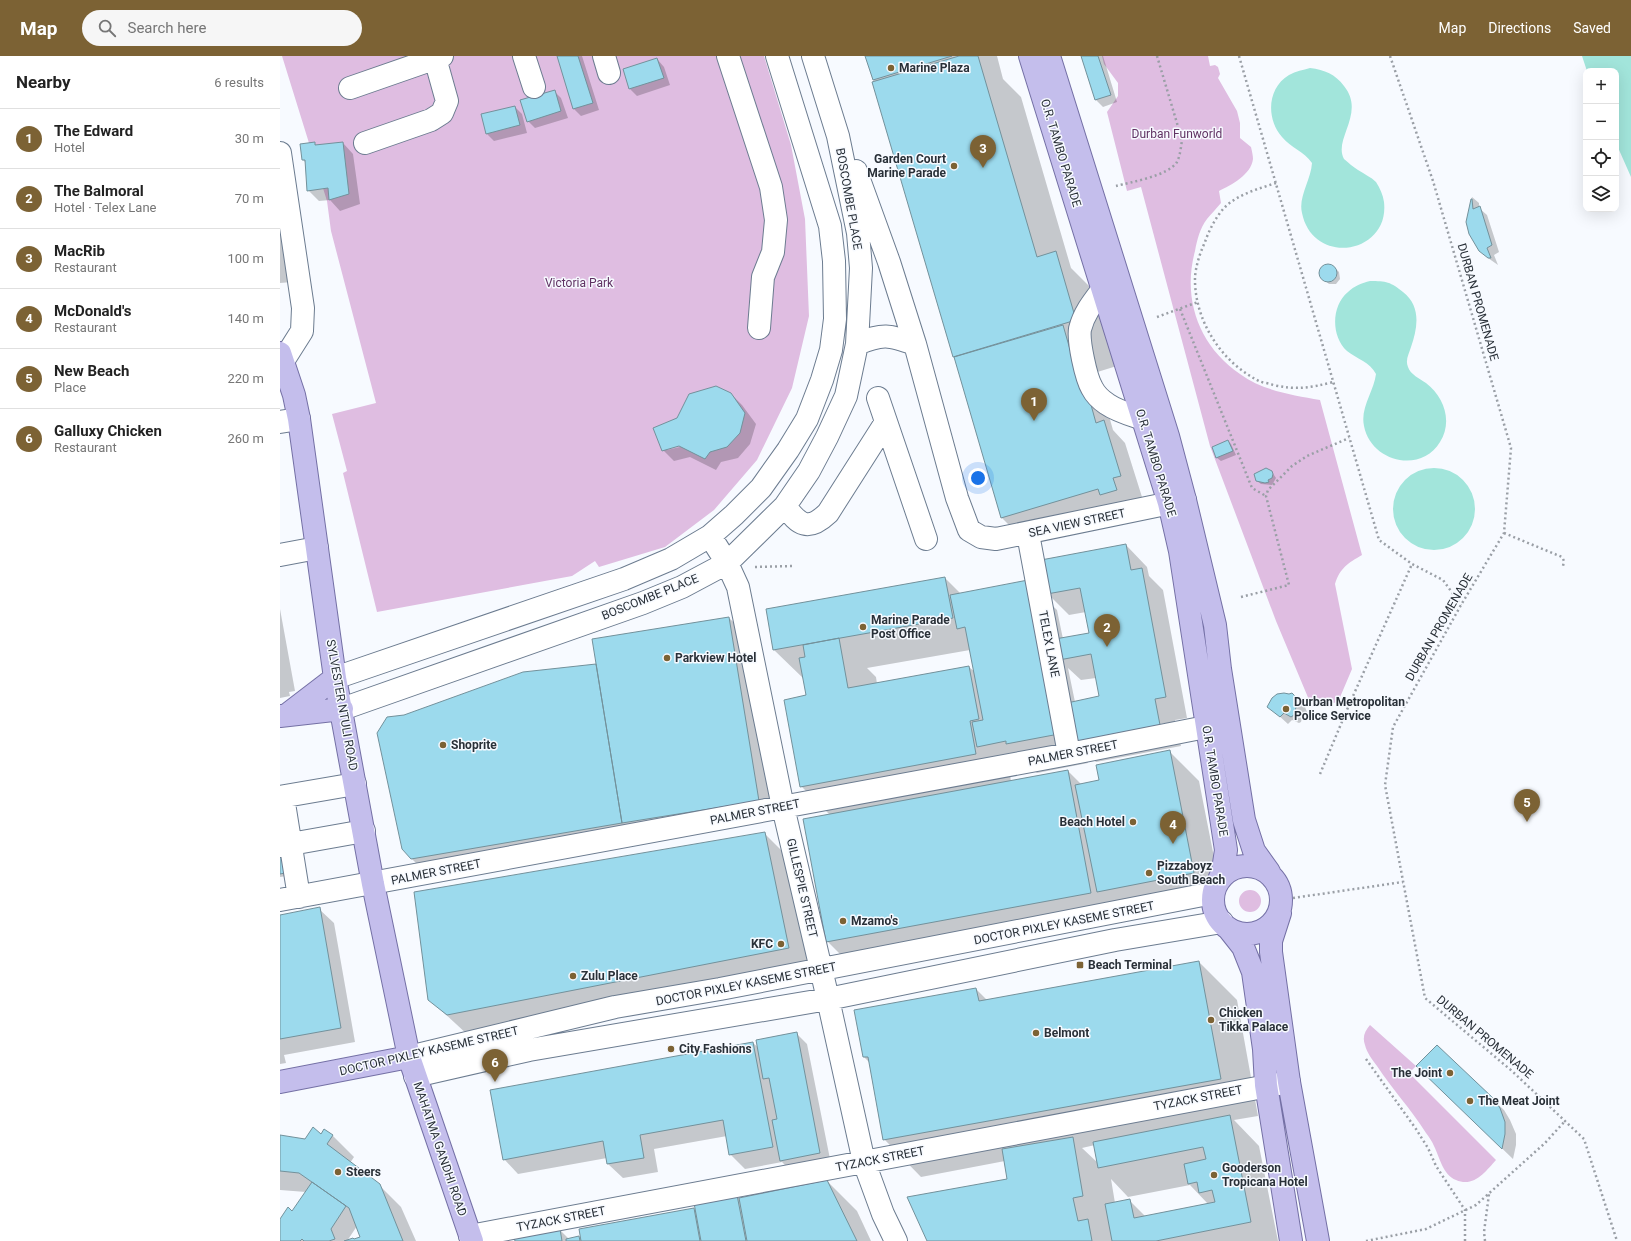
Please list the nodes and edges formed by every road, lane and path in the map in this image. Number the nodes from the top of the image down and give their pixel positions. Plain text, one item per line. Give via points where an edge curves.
1 (524, 56) edge
2 (728, 56) edge
3 (777, 56) edge
4 (813, 56) edge
5 (1030, 56) edge
6 (1049, 56) edge
7 (1157, 56) edge
8 (1239, 56) edge
9 (1390, 56) edge
10 (439, 57) edge
11 (350, 88) dead end
12 (534, 88) dead end
13 (838, 136) junction
14 (365, 143) dead end
15 (280, 153) edge
16 (1276, 182) junction
17 (1116, 186) dead end
18 (1103, 289) junction
19 (1198, 302) junction
20 (903, 307) junction
21 (1180, 309) junction
22 (1156, 317) dead end
23 (758, 328) dead end
24 (884, 336) junction
25 (857, 344) junction
26 (915, 344) junction
27 (282, 357) edge
28 (1333, 382) junction
29 (878, 398) dead end
30 (1143, 420) junction
31 (290, 421) edge
32 (886, 422) junction
33 (1349, 438) junction
34 (1266, 496) junction
35 (1177, 501) junction
36 (784, 506) junction
37 (1504, 533) junction
38 (1028, 534) junction
39 (710, 536) junction
40 (926, 539) dead end
41 (317, 548) junction
42 (280, 555) edge
43 (727, 563) junction
44 (1412, 564) junction
45 (793, 566) dead end
46 (1563, 566) dead end
47 (755, 567) dead end
48 (1241, 597) dead end
49 (1461, 605) junction
50 (492, 624) junction
51 (575, 626) junction
52 (335, 678) junction
53 (342, 708) junction
54 (284, 715) edge
55 (1229, 723) junction
56 (1206, 727) junction
57 (1069, 754) junction
58 (1320, 774) dead end
59 (355, 784) junction
60 (281, 797) edge
61 (783, 807) junction
62 (364, 831) junction
63 (285, 845) edge
64 (1269, 872) junction
65 (1403, 882) junction
66 (373, 884) junction
67 (1216, 887) junction
68 (289, 899) edge
69 (1281, 906) junction
70 (1225, 925) junction
71 (820, 970) junction
72 (828, 999) junction
73 (1366, 1059) dead end
74 (412, 1067) junction
75 (280, 1082) edge
76 (1289, 1082) junction
77 (1266, 1085) junction
78 (1565, 1120) junction
79 (864, 1162) junction
80 (1489, 1194) junction
81 (1465, 1210) junction
82 (471, 1238) edge
83 (896, 1241) edge
84 (1291, 1241) edge
85 (1318, 1241) edge
86 (1366, 1241) edge
87 (1465, 1241) edge
88 (1485, 1241) edge
89 (1617, 1241) edge

1 - 12 street
2 - 23 street via 771,187 776,220 772,252 763,277
3 - 39 street, BOSCOMBE PLACE via 830,226 835,294 831,350 807,419 788,450 761,488
4 - 13 street, BOSCOMBE PLACE
5 - 18 main road, O.R. TAMBO PARADE
6 - 35 main road, O.R. TAMBO PARADE via 1168,436
7 - 17 path via 1182,140 1177,162 1171,168 1154,175
8 - 16 path
9 - 37 path, DURBAN PROMENADE via 1433,181 1511,448
10 - 11 street
10 - 14 street via 447,101 442,113 431,120
13 - 20 street via 853,164
13 - 25 street, BOSCOMBE PLACE via 860,254
15 - 27 street via 303,308 302,331
16 - 19 path via 1241,195 1224,208 1210,229 1199,257 1195,277
16 - 28 path
18 - 30 main road, O.R. TAMBO PARADE
18 - 30 street via 1088,308 1080,330 1080,344 1091,388 1107,404
19 - 21 path
19 - 28 path via 1211,337 1221,352 1259,381 1291,388 1312,388
20 - 24 street
20 - 26 street
21 - 22 path
21 - 34 path via 1252,488
24 - 25 street
24 - 26 street
25 - 36 street, BOSCOMBE PLACE via 846,396 809,471
26 - 38 street, SEA VIEW STREET via 956,498 969,530 980,537 996,539
27 - 31 main road, SYLVESTER NTULI ROAD via 294,395
28 - 33 path
29 - 32 street
30 - 35 main road, O.R. TAMBO PARADE
31 - 41 main road, SYLVESTER NTULI ROAD
32 - 36 street via 828,512 819,521 805,524 793,517
32 - 40 street
33 - 34 path via 1307,456 1292,466 1268,490
33 - 44 path via 1379,540
34 - 48 path via 1289,585
35 - 38 street, SEA VIEW STREET
35 - 55 main road, O.R. TAMBO PARADE via 1215,625
35 - 56 main road, O.R. TAMBO PARADE via 1182,559
36 - 43 street, BOSCOMBE PLACE
37 - 46 path via 1562,557
37 - 49 path, DURBAN PROMENADE
38 - 57 street, TELEX LANE
39 - 43 street, GILLESPIE STREET
39 - 50 street, BOSCOMBE PLACE via 671,559 624,579
41 - 42 street
41 - 52 main road, SYLVESTER NTULI ROAD
43 - 51 street, BOSCOMBE PLACE via 682,587
43 - 61 street, GILLESPIE STREET via 738,587
44 - 49 path via 1443,580
44 - 58 path
45 - 47 path
49 - 65 path, DURBAN PROMENADE via 1393,727 1385,785
50 - 51 street via 501,630 513,632
50 - 52 street, BOSCOMBE PLACE
51 - 53 street, BOSCOMBE PLACE
52 - 53 main road, SYLVESTER NTULI ROAD
52 - 54 main road
53 - 54 main road
53 - 59 main road, SYLVESTER NTULI ROAD
55 - 56 street, PALMER STREET
55 - 64 main road, O.R. TAMBO PARADE via 1244,820 1254,851
56 - 57 street, PALMER STREET
56 - 67 main road, O.R. TAMBO PARADE via 1226,850 1223,870
57 - 61 street, PALMER STREET
59 - 60 street
59 - 62 main road, SYLVESTER NTULI ROAD
60 - 63 street
61 - 66 street, PALMER STREET
61 - 71 street, GILLESPIE STREET
62 - 63 street
62 - 66 main road, SYLVESTER NTULI ROAD
63 - 68 street
64 - 67 main road via 1255,866 1240,866 1227,871
64 - 69 main road, O.R. TAMBO PARADE via 1280,886
65 - 69 path
65 - 78 path, DURBAN PROMENADE via 1425,998 1512,1071
66 - 68 street, PALMER STREET
66 - 74 main road, SYLVESTER NTULI ROAD
67 - 70 main road, O.R. TAMBO PARADE via 1213,906 1218,918
67 - 71 street, DOCTOR PIXLEY KASEME STREET
69 - 70 main road via 1274,922 1254,934 1242,934
69 - 76 main road via 1271,941 1271,952
70 - 72 street, DOCTOR PIXLEY KASEME STREET via 1115,940
70 - 77 main road, O.R. TAMBO PARADE via 1243,948 1253,972 1264,1049
71 - 72 street, GILLESPIE STREET
71 - 74 street, DOCTOR PIXLEY KASEME STREET via 615,1007
72 - 74 street, DOCTOR PIXLEY KASEME STREET via 529,1050
72 - 79 street, GILLESPIE STREET
73 - 81 path via 1416,1129
74 - 75 main road, DOCTOR PIXLEY KASEME STREET
74 - 82 main road, MAHATMA GANDHI ROAD
76 - 77 street, TYZACK STREET
76 - 85 main road
77 - 79 street, TYZACK STREET
77 - 84 main road, O.R. TAMBO PARADE
78 - 80 path via 1545,1143
78 - 89 path, DURBAN PROMENADE via 1584,1138
79 - 82 street, TYZACK STREET
79 - 83 street, GILLESPIE STREET
80 - 81 path
80 - 88 path
81 - 86 path via 1426,1229
81 - 87 path

